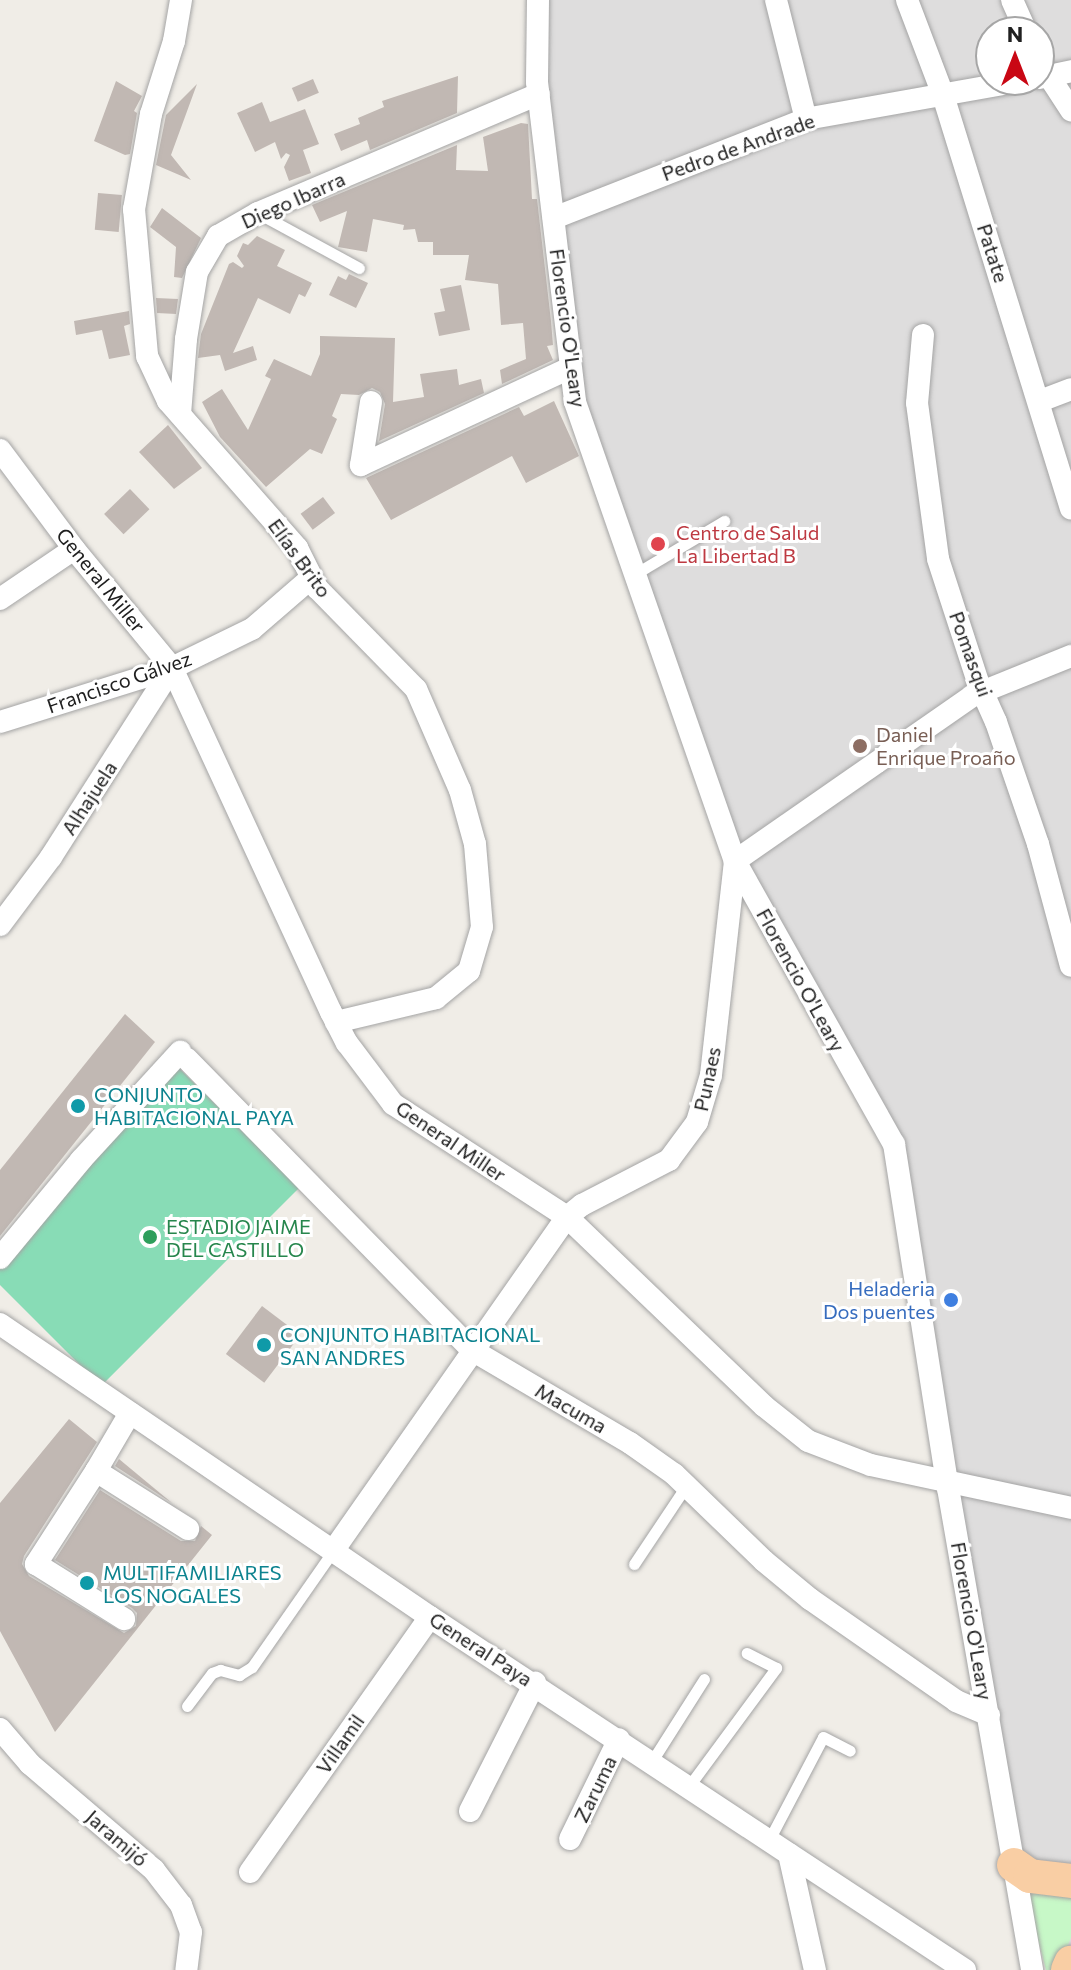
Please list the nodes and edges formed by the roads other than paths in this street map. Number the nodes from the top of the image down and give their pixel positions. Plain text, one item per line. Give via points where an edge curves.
1 (181, 0) edge
2 (538, 0) edge
3 (776, 0) edge
4 (907, 0) edge
5 (975, 87) edge
6 (1055, 89) edge
7 (942, 92) junction
8 (539, 94) junction
9 (1071, 110) edge
10 (806, 119) junction
11 (258, 213) junction
12 (554, 218) junction
13 (359, 268) dead end
14 (923, 335) dead end
15 (570, 368) junction
16 (1071, 389) edge
17 (1040, 401) junction
18 (371, 402) dead end
19 (180, 414) junction
20 (0, 451) edge
21 (1071, 509) edge
22 (724, 521) dead end
23 (74, 549) junction
24 (635, 574) junction
25 (311, 578) junction
26 (0, 599) edge
27 (1071, 656) edge
28 (172, 668) junction
29 (982, 691) junction
30 (0, 722) edge
31 (735, 861) junction
32 (3, 915) edge
33 (1071, 966) edge
34 (336, 1022) junction
35 (567, 1217) junction
36 (0, 1258) edge
37 (0, 1324) edge
38 (472, 1350) junction
39 (130, 1413) junction
40 (96, 1471) junction
41 (947, 1480) junction
42 (686, 1486) junction
43 (1071, 1508) edge
44 (188, 1529) dead end
45 (333, 1551) junction
46 (634, 1564) dead end
47 (430, 1617) junction
48 (124, 1619) dead end
49 (747, 1653) dead end
50 (704, 1679) dead end
51 (535, 1683) junction
52 (187, 1706) dead end
53 (989, 1715) junction
54 (0, 1729) edge
55 (619, 1739) junction
56 (850, 1751) dead end
57 (652, 1761) junction
58 (689, 1786) junction
59 (470, 1811) dead end
60 (570, 1839) dead end
61 (769, 1840) junction
62 (789, 1854) junction
63 (1014, 1865) junction
64 (250, 1872) dead end
65 (1071, 1881) edge
66 (1071, 1963) edge
67 (186, 1970) edge
68 (815, 1970) edge
69 (965, 1970) edge
70 (1032, 1970) edge
71 (1068, 1970) edge

1 - 19 street, Elías Brito via 151,114 134,209 147,356 168,401
2 - 8 street, Florencio O'Leary
3 - 10 street
4 - 7 street, Patate
5 - 7 street, Pedro de Andrade
6 - 9 street
7 - 10 street, Pedro de Andrade
7 - 17 street, Patate
8 - 11 street, Diego Ibarra
8 - 12 street, Florencio O'Leary
10 - 12 street, Pedro de Andrade
11 - 13 lane
11 - 19 street, Diego Ibarra via 218,236 197,272
12 - 15 street, Florencio O'Leary
14 - 29 street, Pomasqui via 917,403 924,477 938,559
15 - 18 street via 361,465
15 - 24 street, Florencio O'Leary via 575,402
16 - 17 street
17 - 21 street, Patate
19 - 25 street, Elías Brito via 297,548
20 - 23 street, General Miller
22 - 24 lane
23 - 26 street
23 - 28 street, General Miller
24 - 31 street, Florencio O'Leary
25 - 28 street, Francisco Gálvez via 252,629
25 - 34 street, Elías Brito via 416,689 460,790 480,887 482,927 469,971 436,998
27 - 29 street
28 - 30 street, Francisco Gálvez
28 - 32 street, Alhajuela via 51,857
28 - 34 street, General Miller
29 - 31 street
29 - 33 street, Pomasqui via 1038,844
31 - 35 street, Punaes via 711,1075 697,1122 669,1160
31 - 41 street, Florencio O'Leary via 894,1144
34 - 35 street, General Miller via 393,1104
35 - 38 street, Punaes
35 - 41 street, General Miller via 764,1406 808,1441 871,1465
36 - 38 street, Macuma via 81,1160 184,1055
37 - 39 street, General Paya
38 - 42 street, Macuma via 630,1443
38 - 45 street, Punaes
39 - 40 street
39 - 45 street, General Paya
40 - 44 street
40 - 48 street via 36,1564
41 - 43 street, General Miller
41 - 53 street, Florencio O'Leary
42 - 46 lane
42 - 53 street, Macuma via 810,1599 956,1701
45 - 47 street, General Paya
45 - 52 lane via 252,1667 239,1675 212,1673
47 - 51 street, General Paya
47 - 64 street, Villamil
49 - 58 lane via 776,1668
50 - 57 lane
51 - 55 street, General Paya
51 - 59 street
53 - 63 street, Florencio O'Leary
54 - 67 street, Jaramijó via 30,1764 163,1882 181,1905 191,1932
55 - 57 street, General Paya
55 - 60 street, Zaruma
56 - 61 lane via 823,1737
57 - 58 street, General Paya
58 - 61 street, General Paya
61 - 62 street, General Paya
62 - 68 street
62 - 69 street, General Paya
63 - 65 main road via 1030,1876
63 - 70 street, Florencio O'Leary
66 - 71 main road

